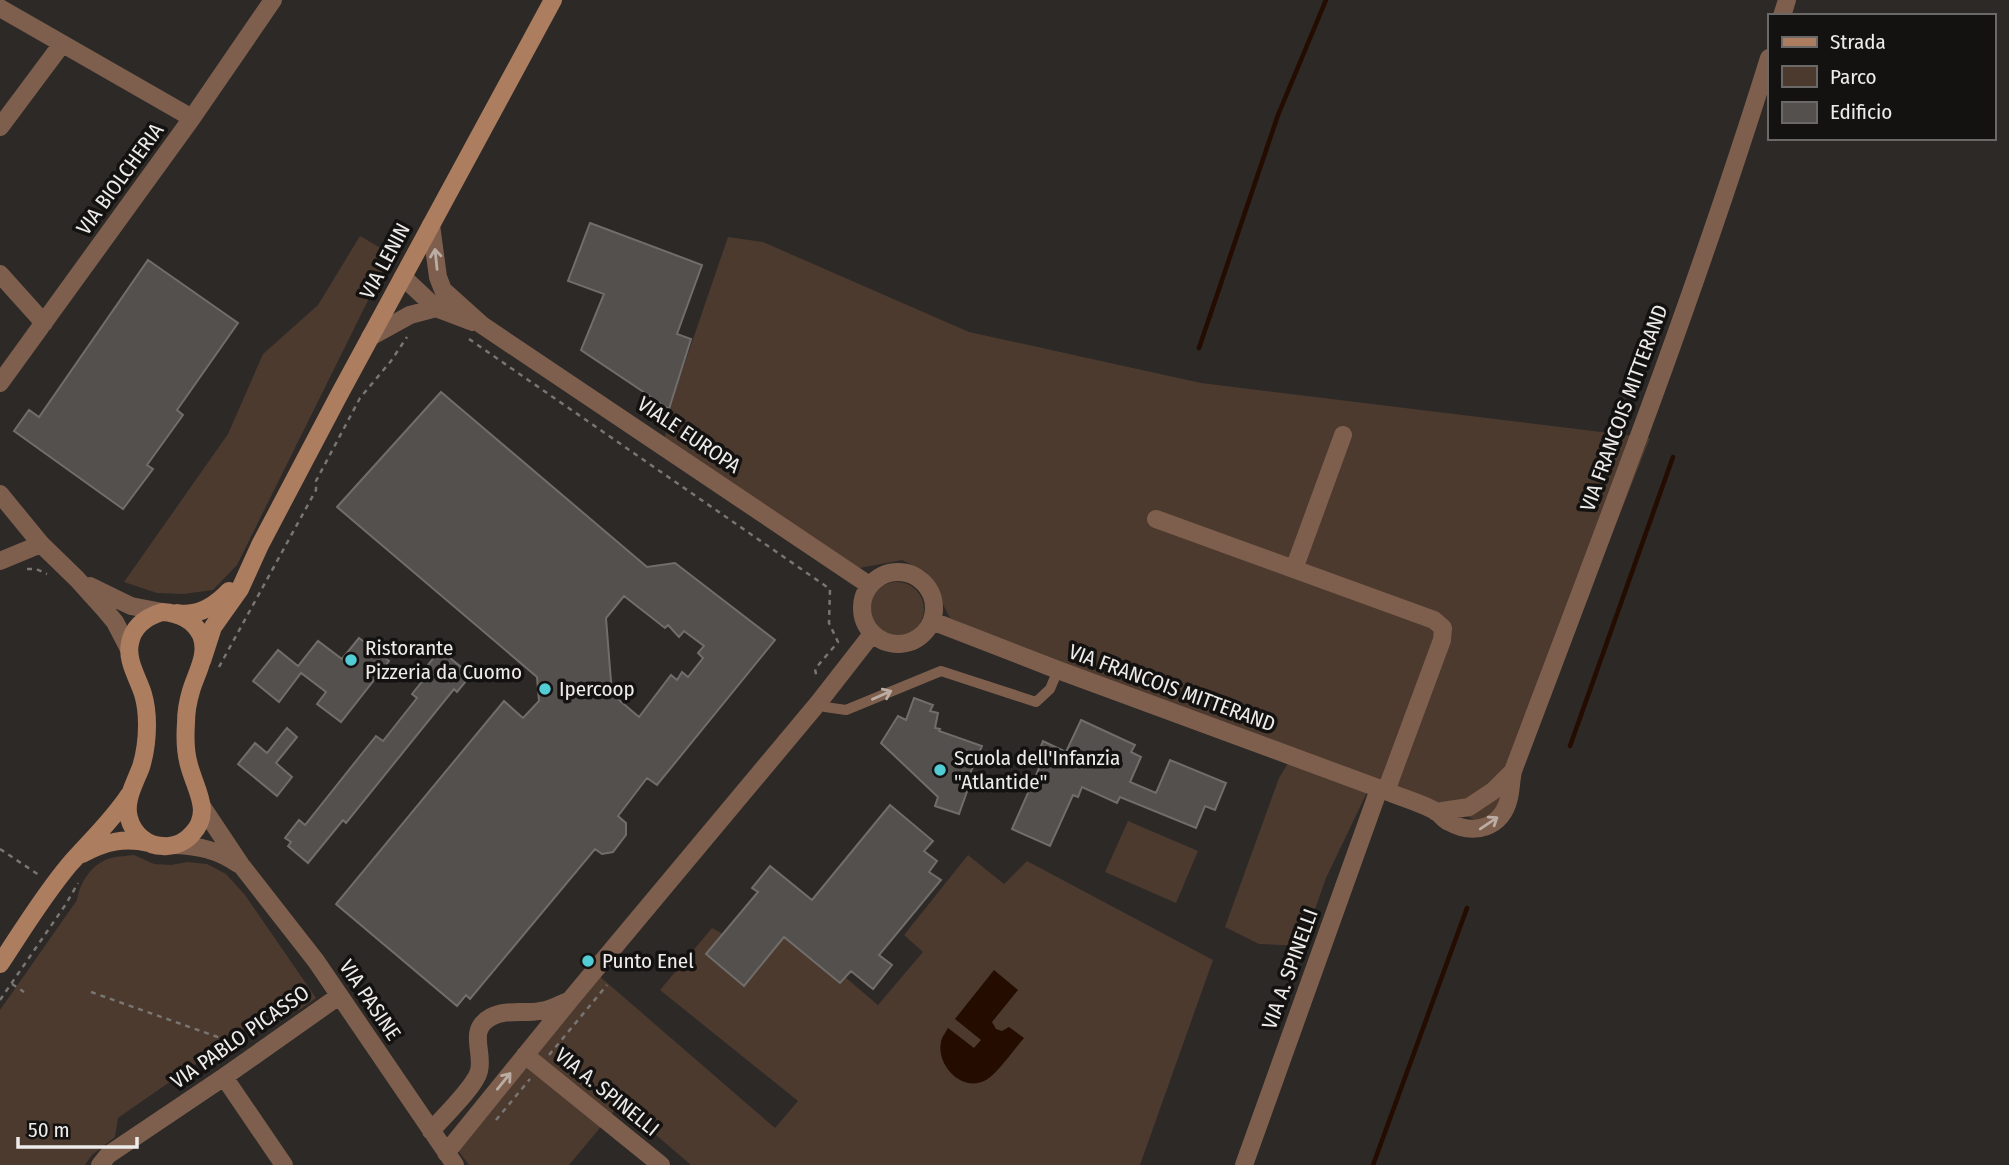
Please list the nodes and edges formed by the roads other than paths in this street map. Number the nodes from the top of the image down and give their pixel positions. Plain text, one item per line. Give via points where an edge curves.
1 (273, 0) edge
2 (553, 0) edge
3 (0, 8) edge
4 (62, 44) junction
5 (1768, 61) edge
6 (192, 118) junction
7 (0, 127) edge
8 (431, 225) junction
9 (0, 274) edge
10 (403, 277) junction
11 (443, 290) junction
12 (436, 308) junction
13 (44, 323) junction
14 (482, 325) junction
15 (370, 337) junction
16 (0, 383) edge
17 (1343, 435) dead end
18 (0, 494) edge
19 (1156, 519) dead end
20 (41, 544) junction
21 (260, 545) junction
22 (0, 561) edge
23 (1294, 569) junction
24 (77, 579) junction
25 (869, 584) junction
26 (168, 613) junction
27 (932, 621) junction
28 (872, 634) junction
29 (129, 649) junction
30 (210, 666) junction
31 (1058, 670) junction
32 (824, 696) junction
33 (1513, 771) junction
34 (1382, 790) junction
35 (131, 792) junction
36 (203, 808) junction
37 (1436, 812) junction
38 (151, 844) junction
39 (175, 845) junction
40 (76, 858) junction
41 (241, 866) junction
42 (0, 964) edge
43 (339, 996) junction
44 (570, 1000) junction
45 (533, 1012) junction
46 (530, 1048) junction
47 (224, 1077) junction
48 (464, 1094) junction
49 (478, 1114) junction
50 (432, 1131) junction
51 (450, 1159) edge
52 (100, 1165) edge
53 (284, 1165) edge
54 (661, 1165) edge
55 (1244, 1165) edge

1 - 6 street, VIA BIOLCHERIA
2 - 8 main road, VIA LENIN
3 - 4 street
4 - 6 street
4 - 7 street
5 - 33 street, VIA FRANCOIS MITTERAND via 1654,398
6 - 13 street, VIA BIOLCHERIA
8 - 10 main road, VIA LENIN
11 -> 8 street
9 - 13 street
10 - 11 street
10 - 12 street
10 - 15 main road, VIA LENIN
11 - 14 street
12 - 14 street
12 - 15 street via 410,315
13 - 16 street, VIA BIOLCHERIA
14 - 25 street, VIALE EUROPA
15 - 21 main road, VIA LENIN
17 - 23 street
18 - 20 street
19 - 23 street
20 - 22 street
20 - 24 street
21 - 26 main road, VIA LENIN via 240,577 206,610
21 - 30 main road, VIA LENIN via 240,589 213,627
23 - 34 street, VIA A. SPINELLI via 1434,620 1443,628
24 - 26 street via 119,602
24 - 29 street via 115,622
25 - 27 street via 888,572 911,573 921,579 933,598
25 - 28 street via 861,604
26 - 29 main road via 140,623
26 - 30 main road via 195,626
27 - 28 street via 917,639 905,643 882,641
27 - 31 street, VIA FRANCOIS MITTERAND
28 - 32 street
29 - 35 main road via 148,722 144,756
30 - 36 main road, VIA LENIN via 191,689 185,743
32 -> 31 lane via 825,707 846,710 942,671 1036,702 1050,689
31 - 34 street, VIA FRANCOIS MITTERAND
32 - 44 street
33 - 37 street via 1469,807
37 -> 33 street, VIA FRANCOIS MITTERAND via 1468,829 1492,824 1509,800
34 - 37 street, VIA FRANCOIS MITTERAND
34 - 55 street, VIA A. SPINELLI
35 - 38 main road via 128,817 141,838
35 - 40 main road
36 - 39 main road via 195,831
36 - 41 street, VIA PASINE
38 - 39 main road
38 - 40 main road via 113,841
39 - 41 street via 211,849
40 - 42 main road
41 - 43 street, VIA PASINE
43 - 47 street, VIA PABLO PICASSO
43 - 50 street, VIA PASINE
44 - 45 street
44 - 46 street
45 - 46 street via 539,1027
45 - 48 street via 503,1012 483,1022 478,1031 478,1074
49 -> 46 street
46 - 54 street, VIA A. SPINELLI
47 - 52 street, VIA PABLO PICASSO via 108,1155
47 - 53 street
48 - 49 street via 464,1110
48 - 50 street
49 - 51 street
50 - 51 street, VIA PASINE

